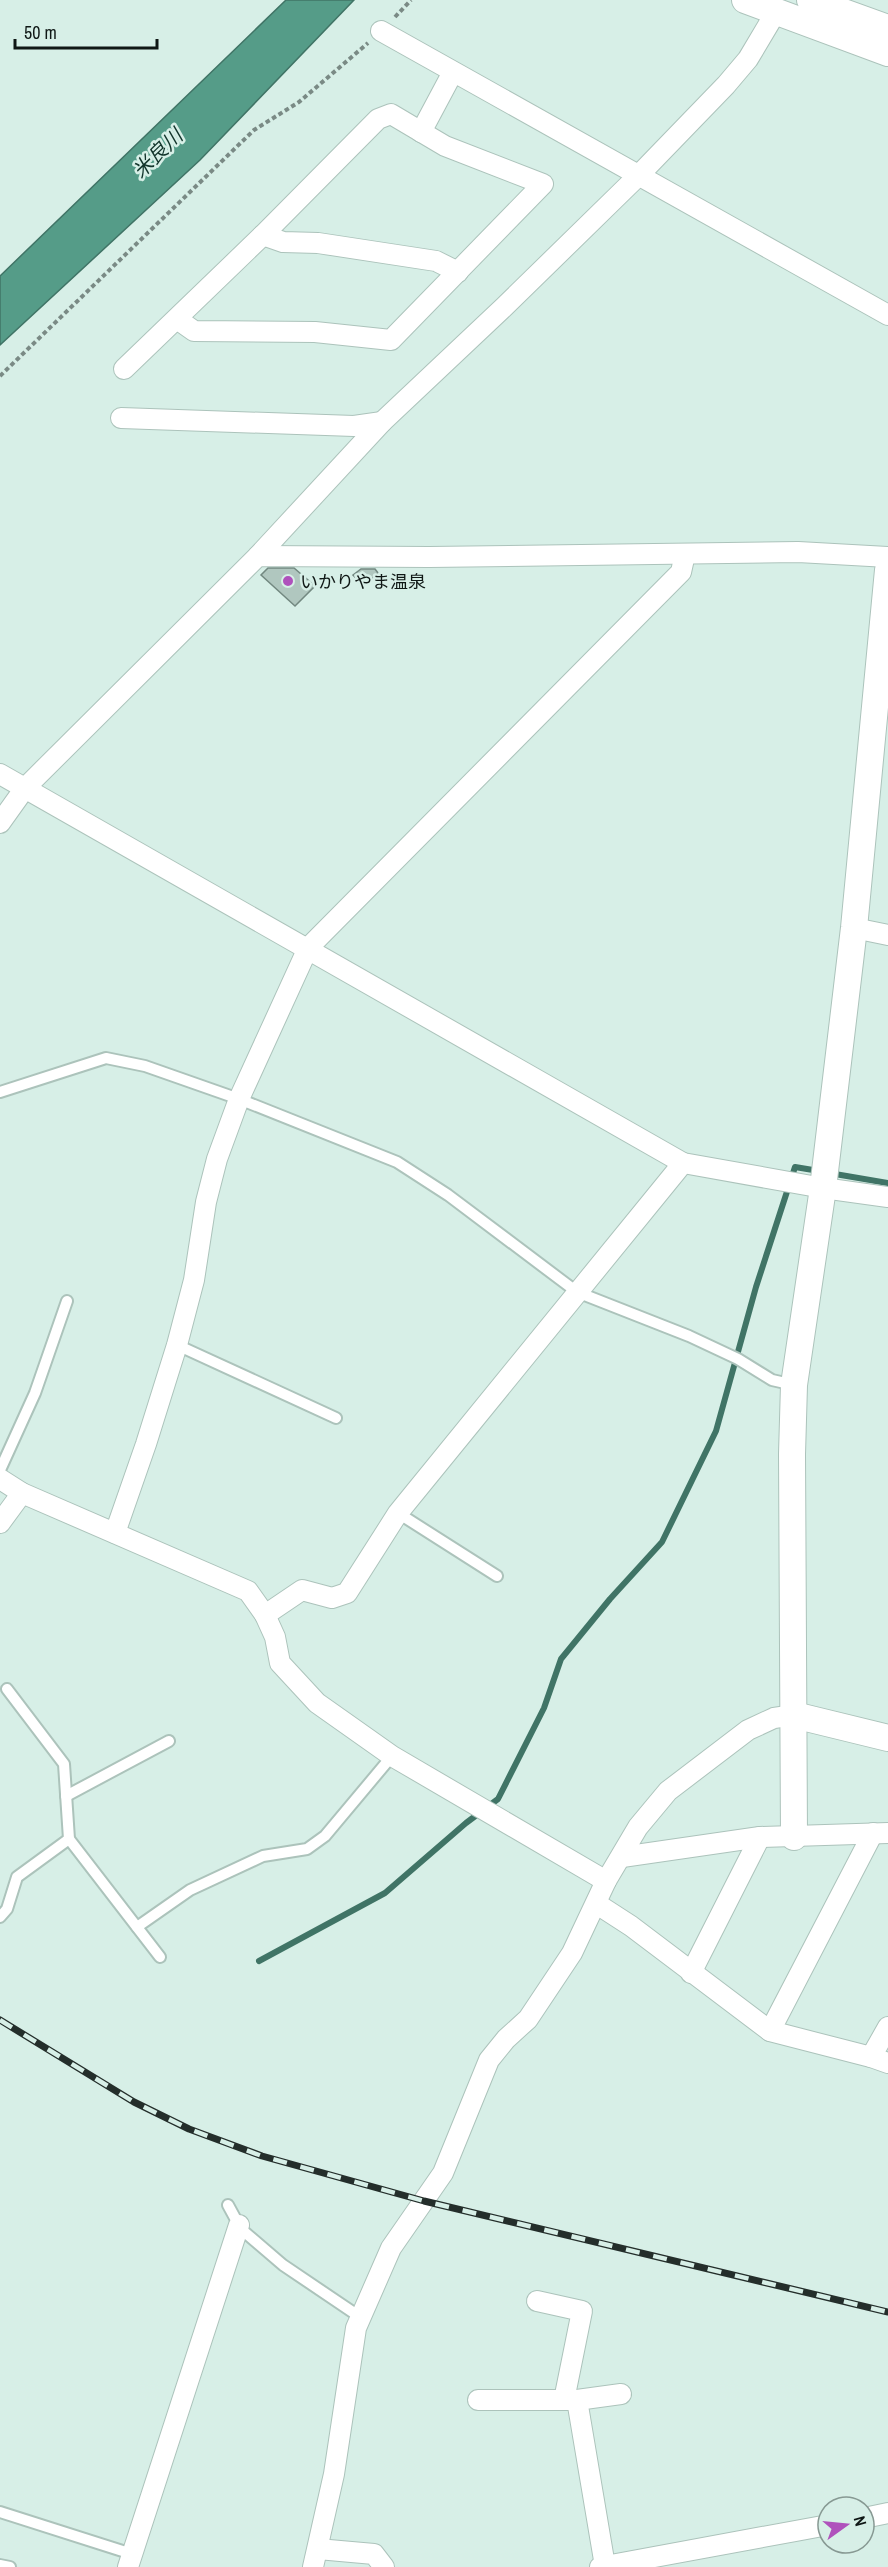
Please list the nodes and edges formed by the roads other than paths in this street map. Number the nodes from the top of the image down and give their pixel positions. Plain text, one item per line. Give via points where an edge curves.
1 (745, 0) edge
2 (810, 0) edge
3 (778, 6) edge
4 (888, 28) edge
5 (381, 32) road end
6 (888, 53) edge
7 (453, 72) junction
8 (421, 132) junction
9 (638, 176) junction
10 (263, 235) junction
11 (458, 272) junction
12 (888, 315) edge
13 (177, 319) junction
14 (124, 369) dead end
15 (121, 418) dead end
16 (382, 422) junction
17 (685, 554) junction
18 (258, 556) junction
19 (888, 557) edge
20 (888, 570) edge
21 (0, 774) edge
22 (25, 788) junction
23 (0, 823) edge
24 (854, 928) junction
25 (888, 935) edge
26 (308, 948) junction
27 (0, 1092) edge
28 (239, 1099) junction
29 (683, 1163) junction
30 (824, 1188) junction
31 (888, 1197) edge
32 (577, 1292) junction
33 (67, 1300) dead end
34 (177, 1345) junction
35 (794, 1385) junction
36 (336, 1418) dead end
37 (0, 1470) edge
38 (0, 1479) edge
39 (22, 1493) junction
40 (398, 1513) junction
41 (0, 1523) edge
42 (115, 1533) junction
43 (497, 1576) dead end
44 (265, 1615) junction
45 (7, 1689) dead end
46 (794, 1715) junction
47 (888, 1738) edge
48 (169, 1741) dead end
49 (392, 1756) junction
50 (66, 1796) junction
51 (881, 1833) edge
52 (760, 1837) junction
53 (795, 1837) junction
54 (69, 1839) junction
55 (622, 1857) junction
56 (606, 1881) junction
57 (597, 1904) junction
58 (0, 1917) edge
59 (137, 1927) junction
60 (160, 1957) dead end
61 (691, 1973) junction
62 (888, 2027) edge
63 (770, 2031) junction
64 (880, 2060) edge
65 (228, 2205) dead end
66 (238, 2225) junction
67 (537, 2301) dead end
68 (360, 2317) junction
69 (621, 2394) dead end
70 (478, 2400) dead end
71 (570, 2400) junction
72 (0, 2512) edge
73 (816, 2526) edge
74 (315, 2558) edge
75 (130, 2560) edge
76 (0, 2565) edge
77 (602, 2566) edge
78 (10, 2567) edge
79 (384, 2567) edge

1 - 3 street
2 - 4 street
3 - 6 street
3 - 9 street via 748,59
5 - 7 street
7 - 8 street
7 - 9 street
8 - 10 street via 391,114 378,119
8 - 11 street via 445,146 543,184
9 - 12 street
9 - 16 street
10 - 11 street via 283,242 318,243 436,261
10 - 13 street
11 - 13 street via 391,340 315,332 194,331
13 - 14 street
15 - 16 street via 354,426
16 - 18 street
17 - 18 street
17 - 19 street via 798,552
17 - 26 street via 681,572
18 - 22 street
20 - 24 street
21 - 22 street
22 - 23 street
22 - 26 street
24 - 25 street
24 - 30 street
26 - 28 street
26 - 29 street
27 - 28 lane via 106,1058 145,1065
28 - 32 lane via 397,1162 448,1195
28 - 34 street via 206,1202 194,1281
29 - 30 street
29 - 32 street
30 - 31 street
30 - 35 street
32 - 35 lane via 699,1341 772,1380
32 - 40 street
33 - 37 lane via 35,1393
34 - 36 lane
34 - 42 street
35 - 46 street
38 - 39 street
39 - 41 street
39 - 42 street
40 - 43 lane
40 - 44 street via 346,1593 332,1598 302,1590
42 - 44 street via 248,1591
44 - 49 street via 280,1663 317,1703
45 - 50 lane via 64,1764
46 - 47 street
46 - 53 street
46 - 55 street via 774,1718 748,1730 668,1791 638,1827
48 - 50 lane
49 - 56 street
49 - 59 lane via 325,1836 307,1849 263,1857 190,1890
50 - 54 lane
51 - 53 street
51 - 63 street
52 - 53 street
52 - 55 street
52 - 61 street
54 - 58 lane via 17,1877 7,1909
54 - 59 lane
55 - 56 street
56 - 57 street
57 - 61 street
57 - 68 street via 572,1953 528,2019 489,2060 443,2173 392,2248
59 - 60 lane
61 - 63 street
62 - 64 street
63 - 64 street
65 - 66 lane
66 - 68 lane via 283,2265
66 - 75 street
67 - 71 street via 582,2311
68 - 74 street via 334,2474
69 - 71 street
70 - 71 street
71 - 77 street
72 - 75 lane
73 - 77 street
74 - 79 street via 374,2554
76 - 78 lane

